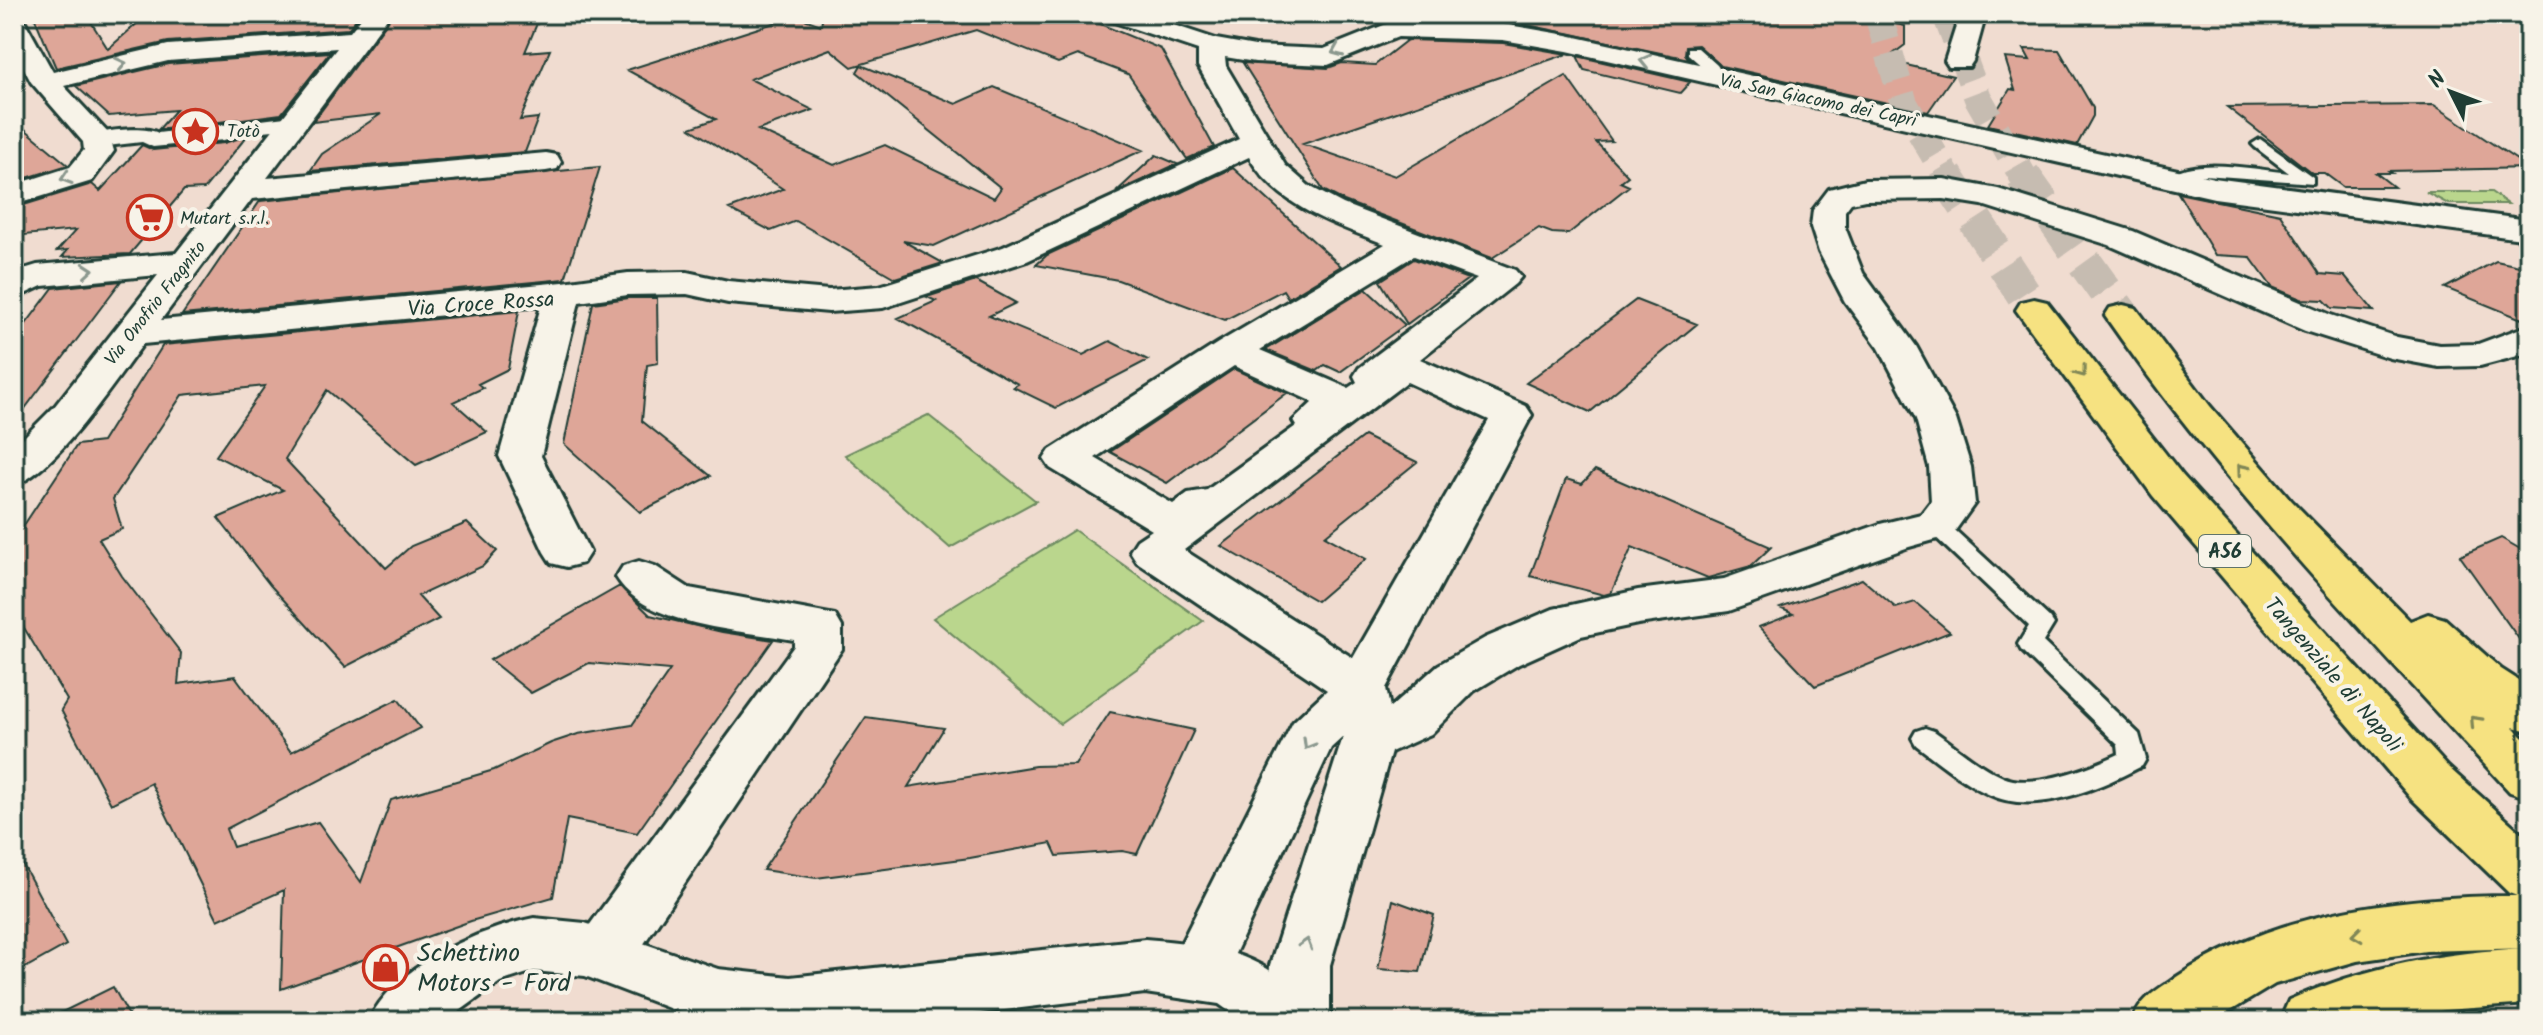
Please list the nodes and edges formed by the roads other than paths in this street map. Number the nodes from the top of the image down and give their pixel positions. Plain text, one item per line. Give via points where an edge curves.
1 (1114, 14) edge
2 (1973, 14) edge
3 (14, 24) edge
4 (367, 26) edge
5 (1211, 46) junction
6 (1693, 51) dead end
7 (1959, 61) dead end
8 (1708, 76) junction
9 (45, 82) junction
10 (293, 122) junction
11 (98, 140) junction
12 (1257, 142) junction
13 (2260, 144) dead end
14 (546, 162) dead end
15 (2173, 179) junction
16 (243, 190) junction
17 (14, 195) edge
18 (2529, 230) edge
19 (1411, 243) junction
20 (188, 262) junction
21 (14, 288) edge
22 (563, 293) junction
23 (14, 294) edge
24 (14, 305) edge
25 (2034, 310) tunnel mouth
26 (2123, 316) tunnel mouth
27 (129, 334) junction
28 (2529, 336) edge
29 (1231, 351) junction
30 (1342, 400) junction
31 (14, 472) edge
32 (2276, 510) junction
33 (1936, 525) junction
34 (567, 552) dead end
35 (639, 577) dead end
36 (2529, 712) edge
37 (1365, 713) junction
38 (1925, 738) dead end
39 (2529, 777) edge
40 (2524, 897) edge
41 (604, 953) junction
42 (1198, 969) junction
43 (2503, 977) edge
44 (400, 1021) edge
45 (1282, 1021) edge
46 (1299, 1021) edge
47 (2163, 1021) edge
48 (2311, 1021) edge

1 - 5 street, Via San Giacomo dei Capri
2 - 7 street
3 - 9 street
9 -> 4 street via 168,53
4 - 10 street, Via Onofrio Fragnito
8 -> 5 street, Via San Giacomo dei Capri via 1503,32 1394,29 1328,57
5 - 12 street via 1212,66
6 - 8 lane via 1712,68
8 - 15 street, Via San Giacomo dei Capri
9 - 11 street
10 - 11 street via 153,140 147,135
10 - 16 street, Via Onofrio Fragnito
11 -> 17 street via 99,151 81,174
12 - 19 street via 1273,171 1298,193
12 - 22 street via 1015,254 883,297 829,301 687,283
13 - 15 lane via 2307,180 2204,170
14 - 16 street
15 - 18 street, Via San Giacomo dei Capri
16 - 20 street, Via Onofrio Fragnito
19 - 29 street
19 - 30 street via 1503,277
21 -> 20 street via 46,274
20 - 27 street, Via Onofrio Fragnito
22 - 27 street, Via Croce Rossa
22 - 34 street, Via Croce Rossa via 520,456
23 - 24 street via 22,300
25 -> 40 highway, Tangenziale di Napoli / A56 via 2168,486
32 -> 26 highway
27 - 31 street, Via Onofrio Fragnito via 68,416
28 - 33 street via 2480,355 2439,356 2390,347 2318,323 2121,238 1987,196 1944,189 1865,190 1840,196 1829,210 1828,227 1845,273 1897,346 1936,419 1950,467 1953,503
29 - 30 street
29 - 30 street via 1065,459 1175,524
32 - 36 highway via 2358,565 2483,682
39 -> 32 highway
33 - 37 street via 1729,595 1570,621 1456,678 1413,720
33 - 38 lane via 2042,624 2030,644 2130,741 2133,759 2038,790 2002,789
35 - 41 street via 677,602 818,627 818,649
37 - 37 street via 1153,551 1404,366 1512,415
37 -> 42 street via 1311,736
46 -> 37 street via 1300,965
40 -> 47 highway via 2434,925 2340,937 2254,964
41 - 42 street via 703,993 749,1004 803,1006 1145,966
41 - 44 street via 562,944 507,950 446,983
42 - 45 street via 1245,987
43 - 48 highway via 2407,988 2343,1005

